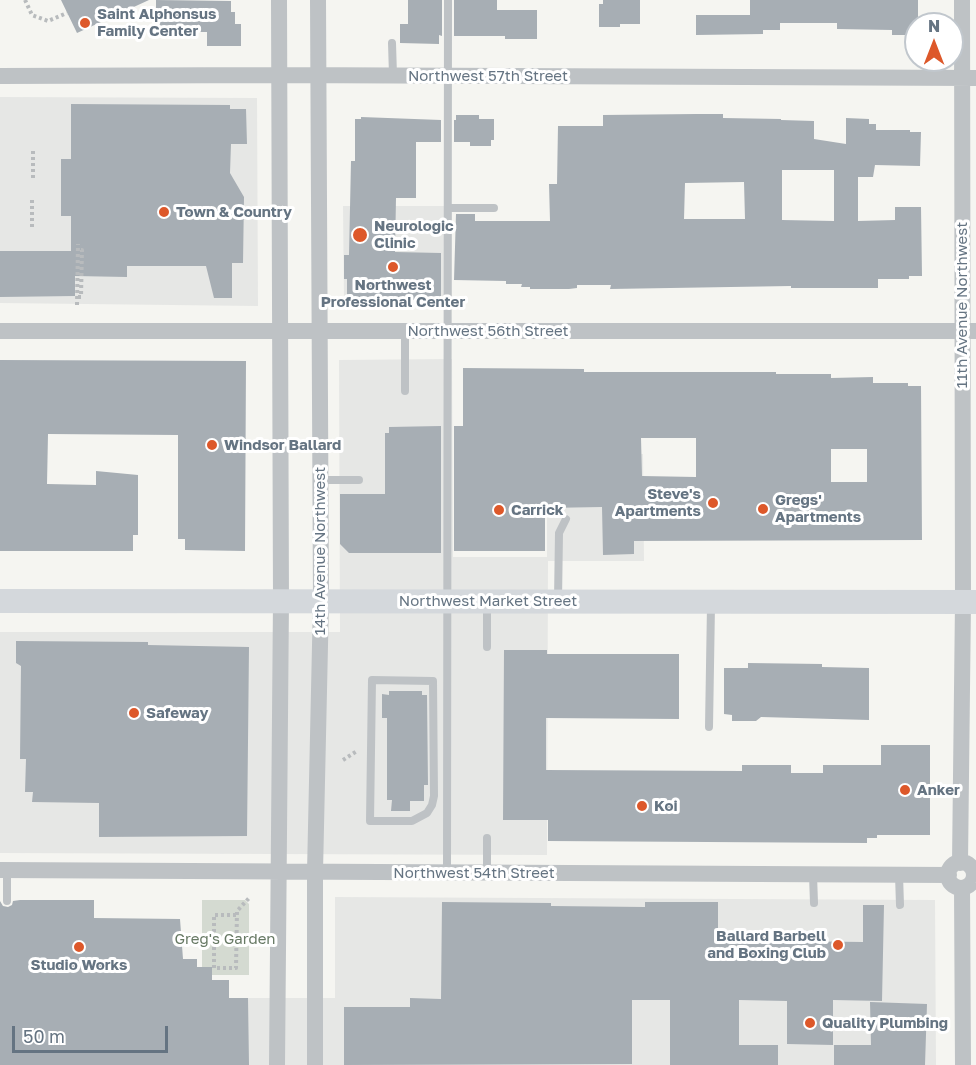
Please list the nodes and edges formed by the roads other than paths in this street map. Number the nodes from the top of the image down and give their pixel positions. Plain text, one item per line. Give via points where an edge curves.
1 (279, 0) edge
2 (318, 0) edge
3 (448, 0) edge
4 (962, 0) edge
5 (393, 43) dead end
6 (279, 75) junction
7 (319, 75) junction
8 (393, 75) junction
9 (0, 76) edge
10 (448, 76) junction
11 (969, 78) edge
12 (448, 208) junction
13 (494, 208) dead end
14 (0, 331) edge
15 (320, 331) junction
16 (405, 331) junction
17 (447, 331) junction
18 (280, 332) junction
19 (969, 332) edge
20 (405, 391) dead end
21 (320, 480) junction
22 (359, 480) dead end
23 (566, 519) dead end
24 (281, 600) junction
25 (321, 600) junction
26 (447, 600) junction
27 (487, 600) junction
28 (0, 601) edge
29 (558, 601) junction
30 (711, 601) junction
31 (969, 602) edge
32 (487, 647) dead end
33 (709, 727) dead end
34 (370, 821) joint
35 (487, 838) dead end
36 (955, 869) junction
37 (4, 870) edge
38 (279, 872) junction
39 (315, 872) junction
40 (447, 873) junction
41 (487, 873) junction
42 (813, 875) junction
43 (899, 875) junction
44 (975, 876) edge
45 (962, 888) junction
46 (7, 901) dead end
47 (814, 903) dead end
48 (900, 905) dead end
49 (277, 1065) edge
50 (315, 1065) edge
51 (963, 1065) edge

1 - 6 street
2 - 7 street, 14th Avenue Northwest
3 - 10 lane
4 - 11 street, 11th Avenue Northwest
5 - 8 lane
6 - 7 street, Northwest 57th Street
6 - 9 street, Northwest 57th Street
6 - 18 street
7 - 8 street, Northwest 57th Street
7 - 15 street, 14th Avenue Northwest
8 - 10 street, Northwest 57th Street
10 - 11 street, Northwest 57th Street
10 - 12 lane
11 - 19 street, 11th Avenue Northwest
12 - 13 lane
12 - 17 lane
14 - 18 street, Northwest 56th Street
15 - 16 street, Northwest 56th Street
15 - 18 street, Northwest 56th Street
15 - 21 street, 14th Avenue Northwest
16 - 17 street, Northwest 56th Street
16 - 20 lane
17 - 19 street, Northwest 56th Street
17 - 26 lane
18 - 24 street
19 - 31 street, 11th Avenue Northwest
21 - 22 lane
21 - 25 street, 14th Avenue Northwest
23 - 29 lane via 559,533
24 - 25 main road, Northwest Market Street
24 - 28 main road, Northwest Market Street
24 - 38 street
25 - 26 main road, Northwest Market Street
25 - 39 street, 14th Avenue Northwest
26 - 27 main road, Northwest Market Street
26 - 40 lane
27 - 29 main road, Northwest Market Street
27 - 32 lane
29 - 30 main road, Northwest Market Street
30 - 31 main road, Northwest Market Street
30 - 33 lane
31 - 36 street, 11th Avenue Northwest
34 - 34 lane via 372,680 433,681 432,805 427,813 412,821
35 - 41 lane
36 - 43 street, Northwest 54th Street
36 - 44 street via 972,868
36 - 45 street via 953,884
37 - 38 street, Northwest 54th Street
37 - 46 lane
38 - 39 street, Northwest 54th Street
38 - 49 street
39 - 40 street, Northwest 54th Street
39 - 50 street, 14th Avenue Northwest
40 - 41 street, Northwest 54th Street
41 - 42 street, Northwest 54th Street
42 - 43 street, Northwest 54th Street
42 - 47 lane
43 - 48 lane
44 - 45 street via 971,884
45 - 51 street

